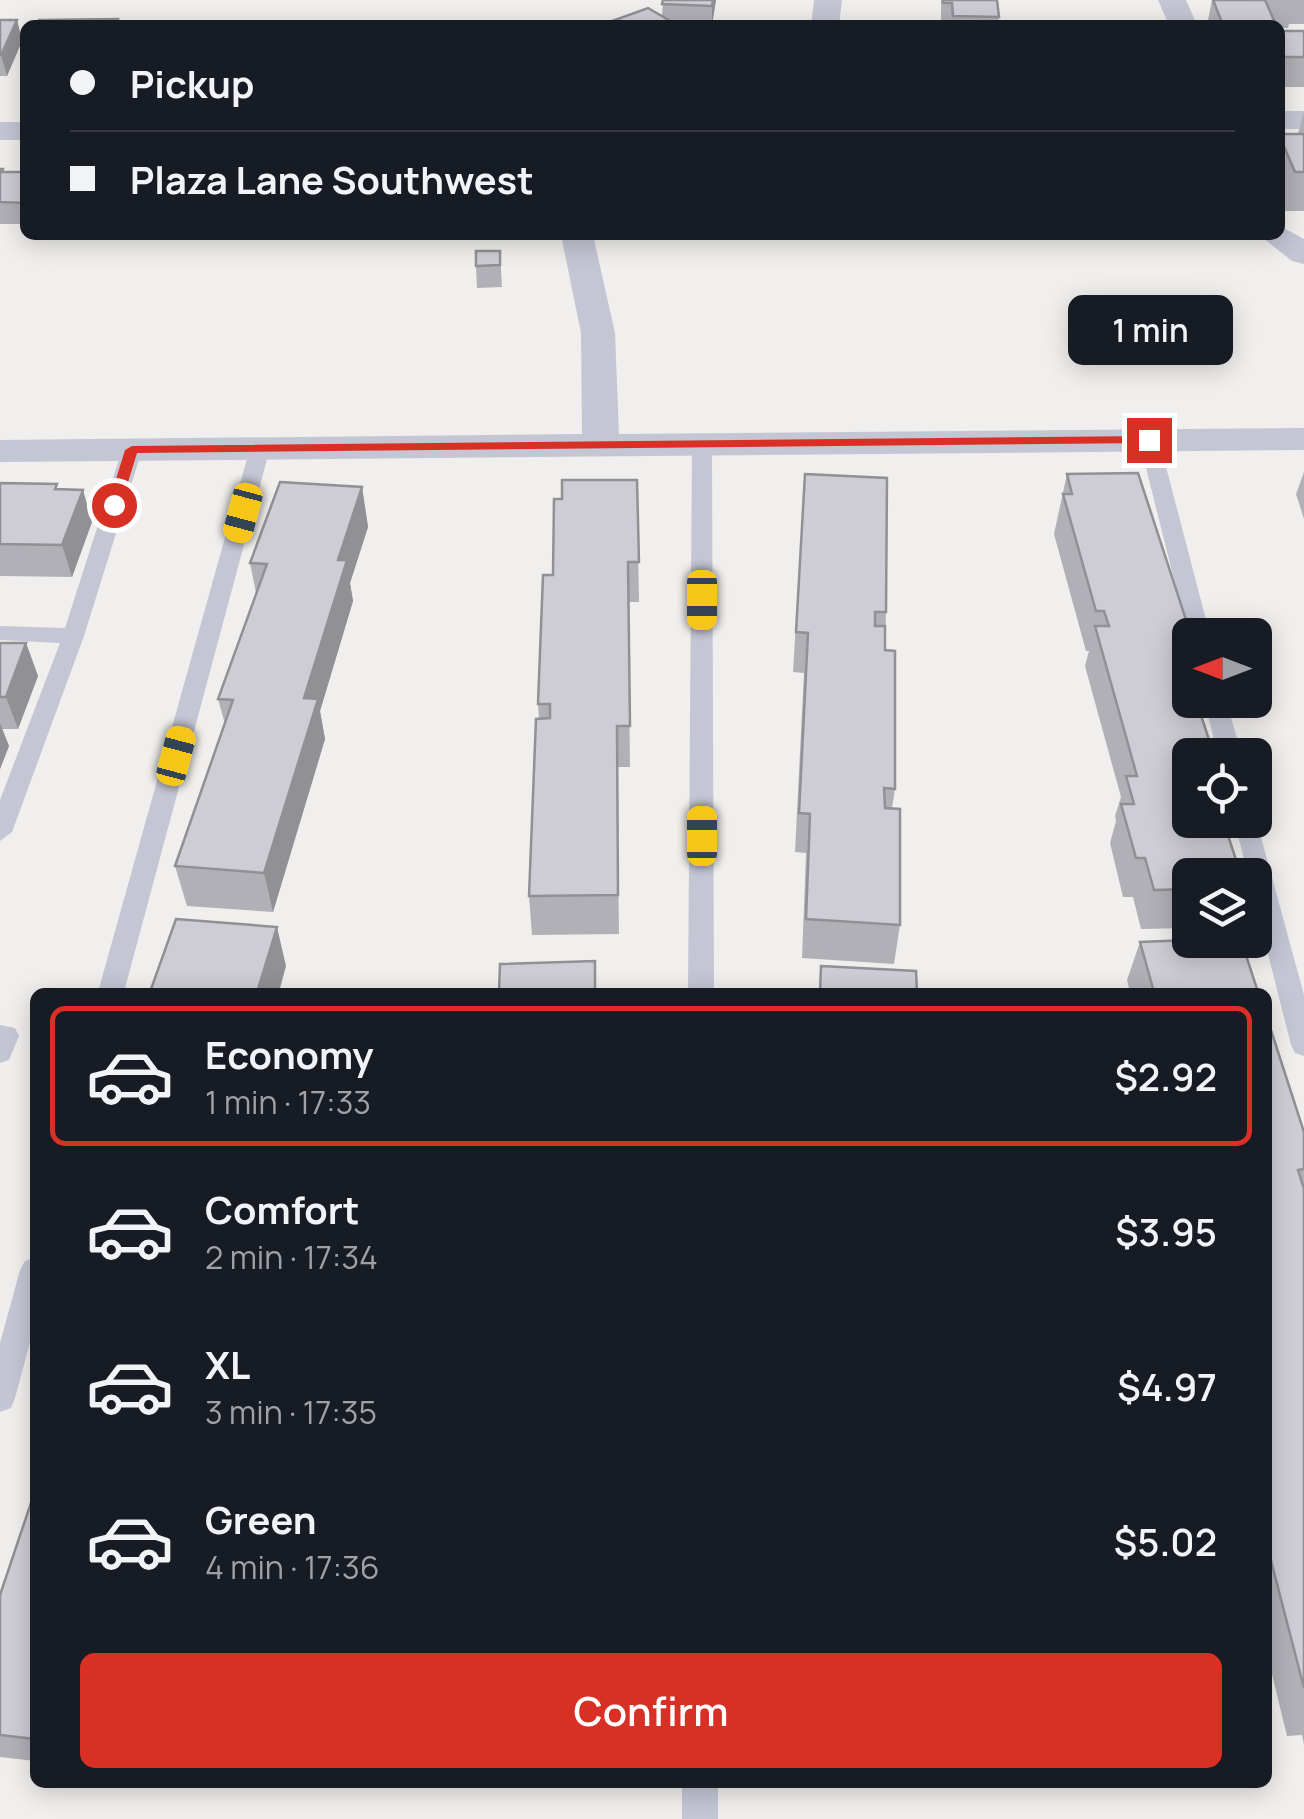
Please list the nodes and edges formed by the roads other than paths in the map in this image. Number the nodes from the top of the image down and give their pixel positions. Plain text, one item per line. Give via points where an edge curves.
1 (578, 240) edge
2 (1283, 240) edge
3 (1304, 254) edge
4 (1304, 439) edge
5 (1149, 440) junction
6 (702, 444) junction
7 (601, 445) junction
8 (260, 448) junction
9 (132, 450) junction
10 (0, 451) edge
11 (1195, 618) edge
12 (0, 633) edge
13 (73, 636) junction
14 (0, 832) edge
15 (1251, 838) edge
16 (112, 988) edge
17 (701, 988) edge
18 (0, 1036) edge
19 (1304, 1045) edge
20 (0, 1052) edge
21 (30, 1288) edge
22 (0, 1398) edge
23 (700, 1788) edge
24 (700, 1819) edge

1 - 7 street via 598,333
2 - 3 street
4 - 5 street
5 - 6 street
5 - 11 lane
6 - 7 street
6 - 17 lane
7 - 8 street
8 - 9 street
8 - 16 lane
9 - 10 street
9 - 13 lane
12 - 13 lane
13 - 14 lane
15 - 19 lane
18 - 20 lane via 6,1036
21 - 22 lane
23 - 24 lane

